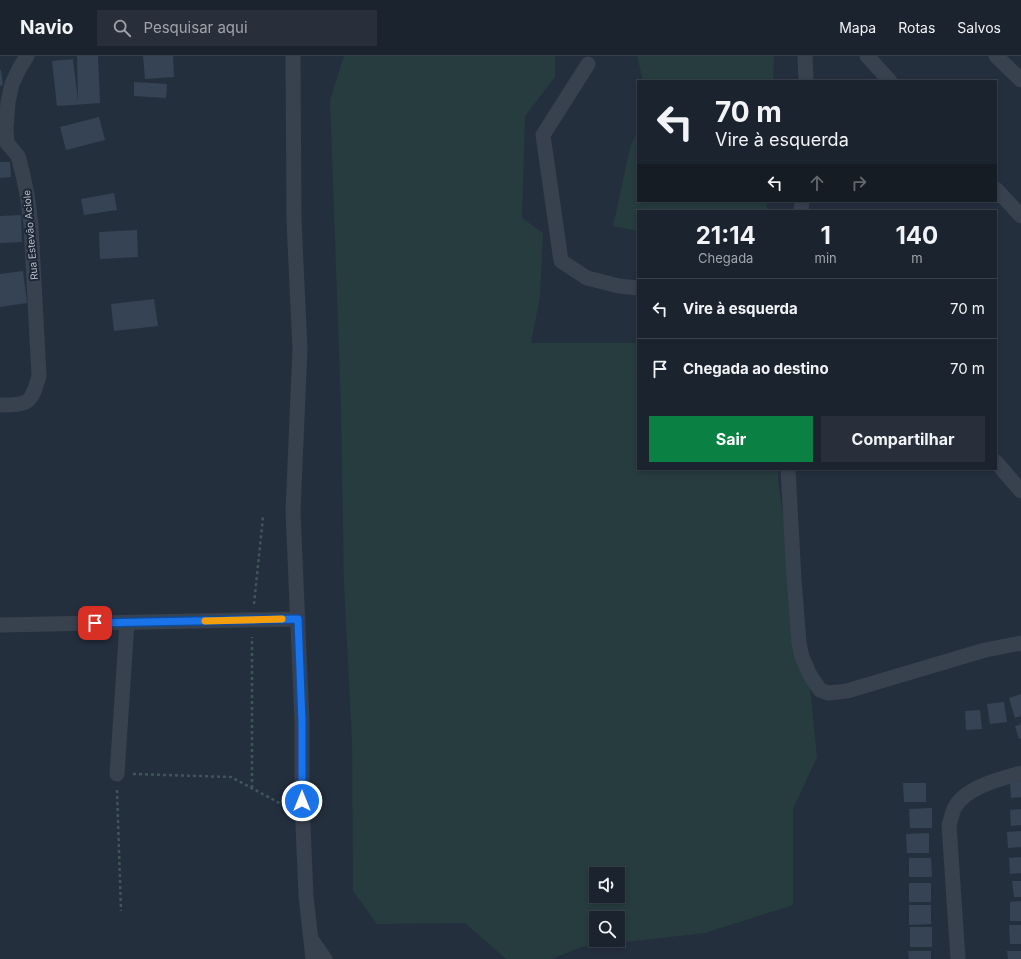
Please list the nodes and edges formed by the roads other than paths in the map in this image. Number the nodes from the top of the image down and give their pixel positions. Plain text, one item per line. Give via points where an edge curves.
1 (27, 56) edge
2 (293, 56) edge
3 (805, 56) edge
4 (867, 56) edge
5 (996, 56) edge
6 (588, 64) dead end
7 (806, 80) edge
8 (889, 80) edge
9 (1021, 80) edge
10 (3, 143) edge
11 (997, 191) edge
12 (1021, 216) edge
13 (637, 288) edge
14 (0, 405) edge
15 (997, 463) edge
16 (788, 470) edge
17 (1021, 491) edge
18 (298, 619) junction
19 (127, 622) junction
20 (0, 625) edge
21 (1021, 643) edge
22 (1021, 773) edge
23 (117, 774) road end
24 (310, 938) junction
25 (313, 959) edge
26 (325, 959) edge
27 (958, 959) edge

1 - 10 street, Rua Estevão Aciole via 12,84
2 - 18 street via 294,221 300,349 293,511
3 - 7 street
4 - 8 street
5 - 9 street
6 - 13 street via 543,135 561,261 587,278
10 - 14 street, Rua Estevão Aciole via 18,156 27,194 39,376 28,401 23,404
11 - 12 street
15 - 17 street
16 - 21 street via 799,643 810,675 820,690 828,693 847,691 986,650
18 - 19 street
18 - 24 street via 306,896
19 - 20 street
19 - 23 street
22 - 27 street via 976,789 962,798 954,808 949,825
24 - 25 street
24 - 26 street

